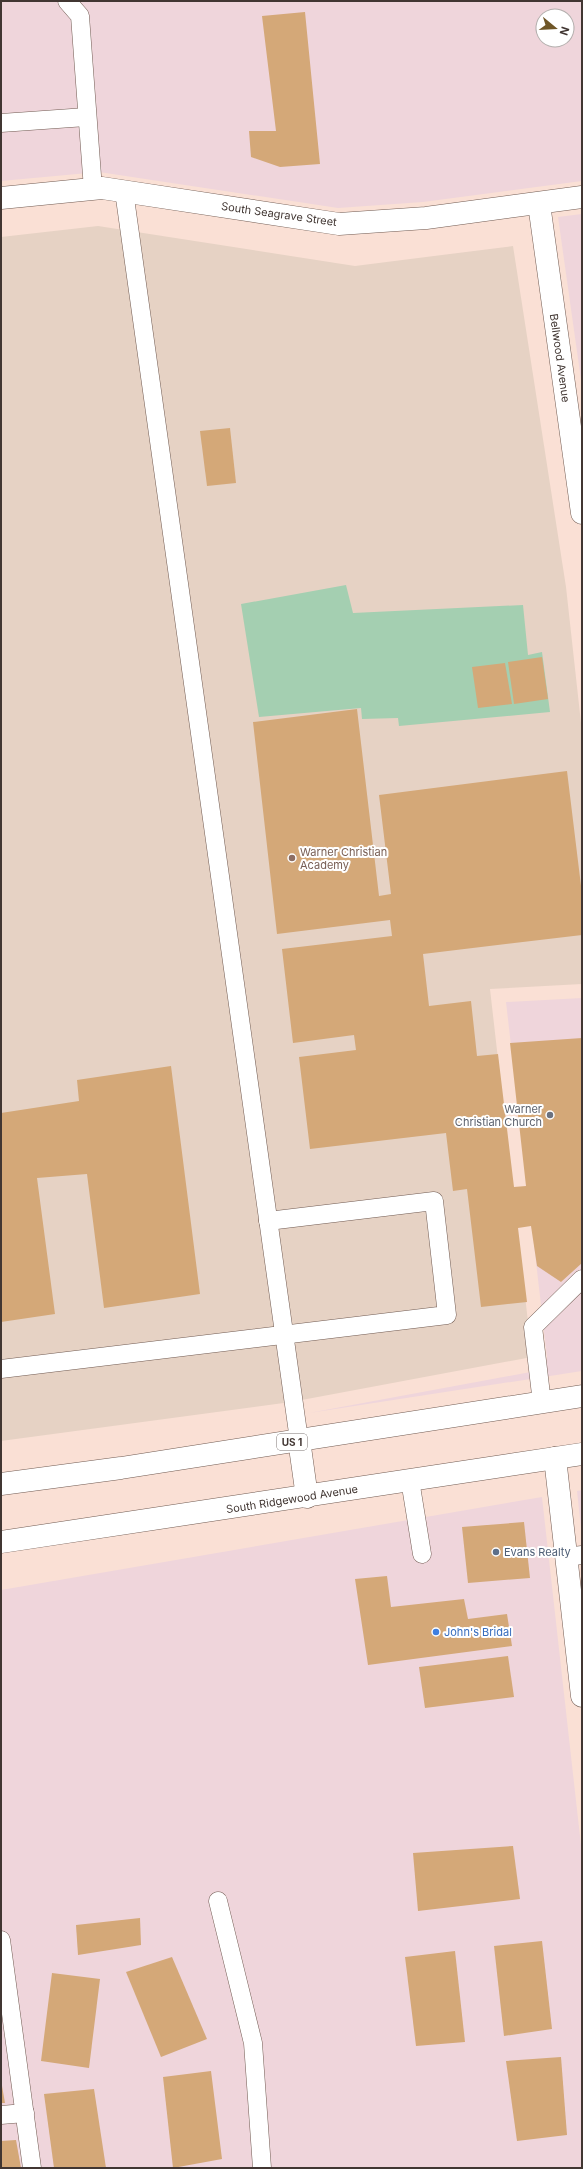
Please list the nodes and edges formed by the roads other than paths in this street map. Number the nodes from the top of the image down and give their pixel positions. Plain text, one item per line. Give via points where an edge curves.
1 (67, 1) edge
2 (86, 117) junction
3 (1, 123) edge
4 (93, 189) junction
5 (124, 191) junction
6 (582, 197) edge
7 (1, 198) edge
8 (539, 204) junction
9 (582, 513) edge
10 (268, 1221) junction
11 (582, 1279) edge
12 (284, 1335) junction
13 (1, 1368) edge
14 (582, 1396) edge
15 (542, 1403) junction
16 (299, 1440) junction
17 (582, 1454) edge
18 (556, 1458) junction
19 (410, 1480) junction
20 (1, 1484) edge
21 (307, 1497) junction
22 (1, 1542) edge
23 (422, 1554) dead end
24 (574, 1556) edge
25 (582, 1696) edge
26 (218, 1901) dead end
27 (1, 1940) edge
28 (25, 2113) junction
29 (1, 2115) edge
30 (32, 2168) edge
31 (262, 2168) edge

1 - 2 lane via 80,16
2 - 3 lane
2 - 4 lane
4 - 5 street, South Seagrave Street
4 - 7 street, South Seagrave Street
5 - 8 street, South Seagrave Street via 339,224 426,218
5 - 10 lane
6 - 8 street, South Seagrave Street
8 - 9 street, Bellwood Avenue
10 - 12 lane
10 - 12 lane via 434,1201 447,1315
11 - 15 lane via 533,1327
12 - 13 lane
12 - 16 lane
14 - 15 street, US 1
15 - 16 street, US 1
16 - 20 street, US 1
16 - 21 street
17 - 18 street, South Ridgewood Avenue
18 - 19 street, South Ridgewood Avenue
18 - 24 street
19 - 21 street, South Ridgewood Avenue
19 - 23 lane
21 - 22 street, South Ridgewood Avenue
24 - 25 street
26 - 31 lane via 253,2043
27 - 28 lane
28 - 29 lane
28 - 30 lane

